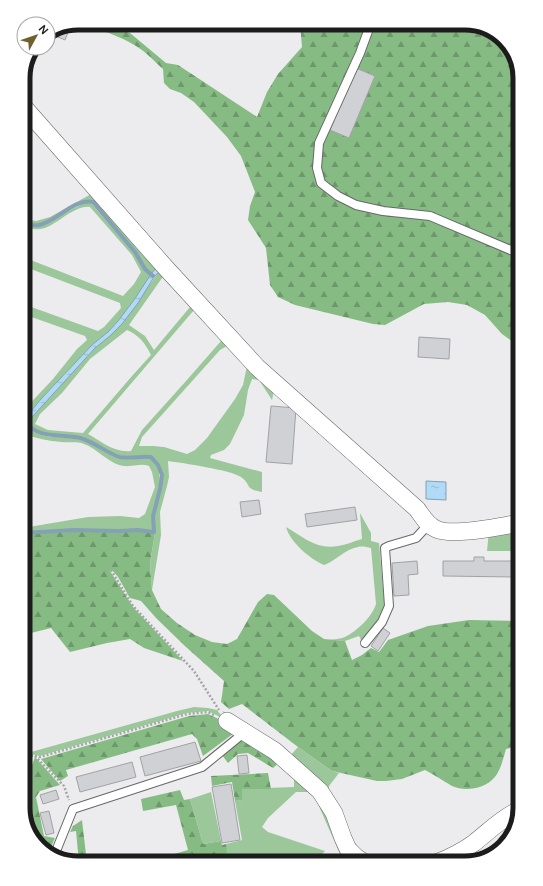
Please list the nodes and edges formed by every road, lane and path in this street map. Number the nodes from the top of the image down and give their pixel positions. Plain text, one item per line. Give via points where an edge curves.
1 (368, 30) edge
2 (30, 114) edge
3 (513, 251) edge
4 (513, 524) edge
5 (428, 525) junction
6 (111, 570) dead end
7 (365, 643) dead end
8 (227, 721) junction
9 (245, 732) junction
10 (30, 756) edge
11 (35, 756) junction
12 (72, 809) junction
13 (513, 813) edge
14 (56, 851) edge
15 (355, 856) edge
16 (450, 856) edge

1 - 3 lane via 319,143 317,168 321,183 356,205 430,216
2 - 5 street via 150,251 257,367 417,510
4 - 5 street via 456,532 438,530
5 - 7 lane via 416,538 385,548 389,606 382,622
6 - 8 path via 133,606 194,671
8 - 9 street
8 - 11 path via 208,712 187,714 40,757
9 - 12 lane via 202,767
9 - 15 street via 275,751 320,791 334,813 348,849
10 - 11 path
11 - 12 path via 64,786
12 - 14 lane
13 - 16 street via 474,843

